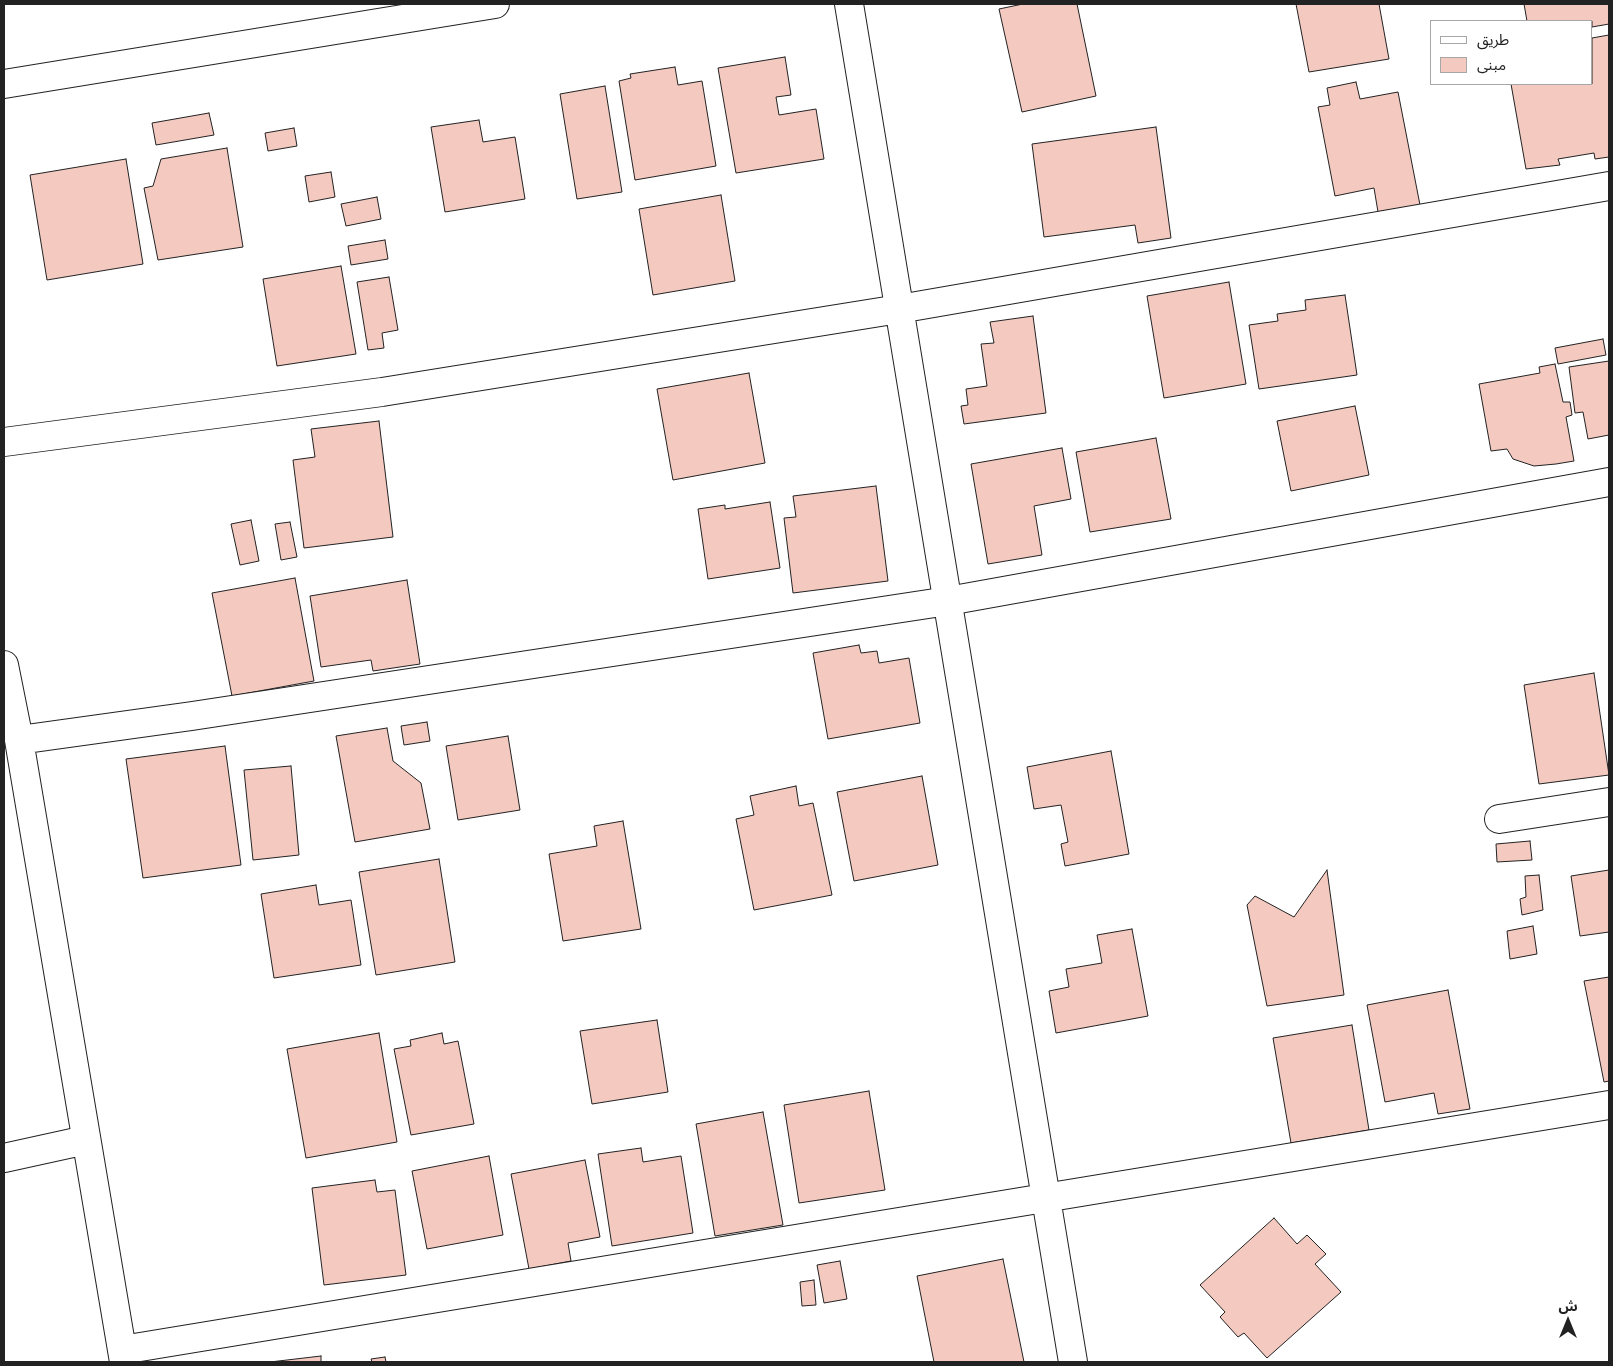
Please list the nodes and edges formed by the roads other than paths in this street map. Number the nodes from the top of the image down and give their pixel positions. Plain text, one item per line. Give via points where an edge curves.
1 (495, 4) edge
2 (849, 4) edge
3 (385, 13) edge
4 (4, 84) edge
5 (1609, 186) edge
6 (899, 309) junction
7 (4, 442) edge
8 (1609, 482) edge
9 (948, 601) junction
10 (4, 665) edge
11 (19, 740) junction
12 (1609, 802) edge
13 (1499, 819) dead end
14 (1609, 1105) edge
15 (86, 1140) junction
16 (4, 1158) edge
17 (1046, 1198) junction
18 (123, 1356) edge
19 (1073, 1362) edge

1 - 3 street
2 - 6 street
3 - 4 street
5 - 6 street
6 - 7 street via 382,392
6 - 9 street
8 - 9 street
9 - 11 street
9 - 17 street
10 - 11 street
11 - 15 street
12 - 13 street
14 - 17 street
15 - 16 street
15 - 18 street
17 - 18 street
17 - 19 street

